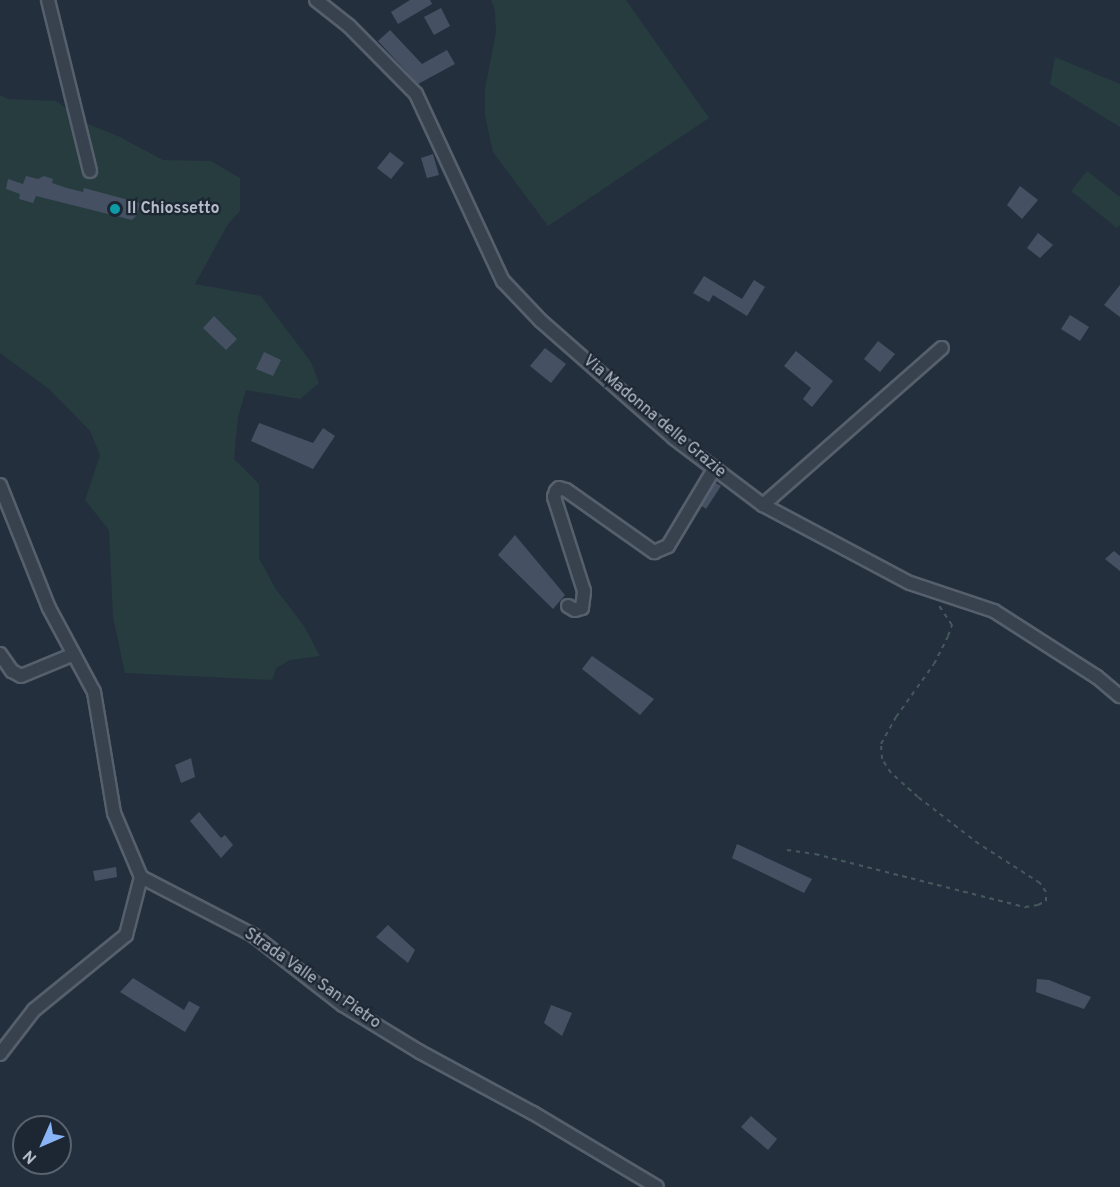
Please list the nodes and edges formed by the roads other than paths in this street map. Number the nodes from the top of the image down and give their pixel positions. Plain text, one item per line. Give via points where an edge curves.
1 (48, 0) edge
2 (316, 0) edge
3 (90, 171) dead end
4 (942, 348) dead end
5 (714, 469) junction
6 (0, 486) edge
7 (763, 505) junction
8 (568, 606) dead end
9 (0, 654) edge
10 (74, 654) junction
11 (1120, 696) edge
12 (141, 877) junction
13 (0, 1054) edge
14 (657, 1187) edge

1 - 3 street
2 - 5 street, Via Madonna delle Grazie via 349,26 416,94 503,281 549,328
4 - 7 street
5 - 7 street, Via Madonna delle Grazie
5 - 8 street via 668,546 654,552 559,488 554,497 584,591 582,608
6 - 10 street via 50,608
7 - 11 street, Via Madonna delle Grazie via 910,583 994,611
9 - 10 street via 12,671 21,676
10 - 12 street via 94,692 114,813
12 - 13 street via 126,935 34,1010
12 - 14 street, Strada Valle San Pietro via 253,935 343,1005

